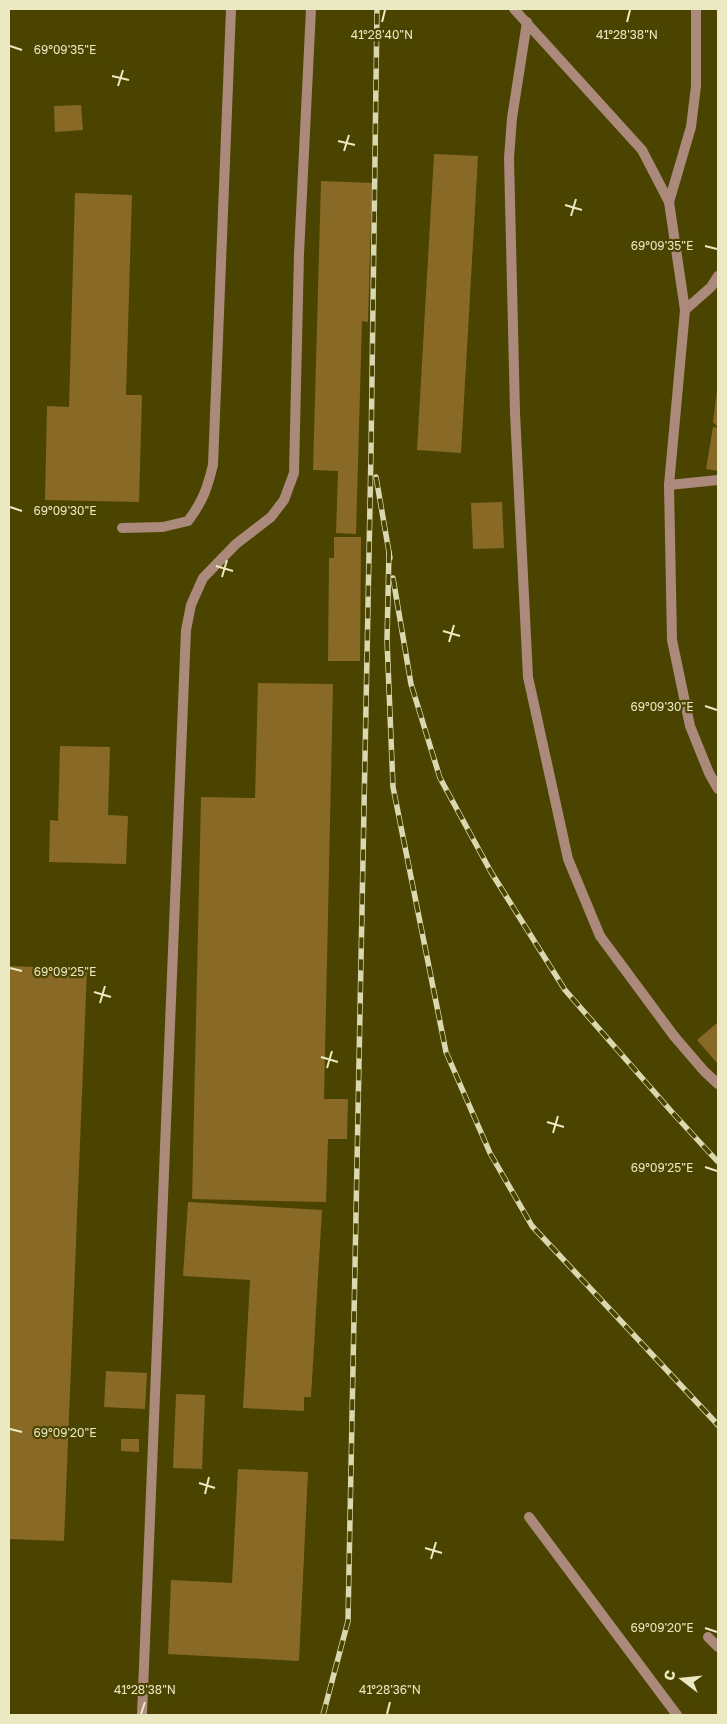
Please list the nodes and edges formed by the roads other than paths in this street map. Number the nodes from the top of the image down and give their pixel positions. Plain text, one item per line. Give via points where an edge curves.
1 (230, 9) edge
2 (311, 9) edge
3 (514, 9) edge
4 (696, 9) edge
5 (527, 22) junction
6 (669, 202) junction
7 (718, 276) edge
8 (685, 310) junction
9 (718, 480) edge
10 (669, 485) junction
11 (122, 528) dead end
12 (718, 789) edge
13 (718, 1084) edge
14 (529, 1517) dead end
15 (708, 1637) dead end
16 (718, 1647) edge
17 (142, 1715) edge
18 (677, 1715) edge

1 - 11 street via 213,465 201,503 188,520 163,526
2 - 17 street via 299,254 294,473 284,500 271,518 236,544 203,578 191,605 185,637
3 - 5 street
4 - 6 street via 696,86 691,127
5 - 6 street via 642,150
5 - 13 street via 509,158 515,413 528,677 568,859 600,936 674,1036
6 - 8 street
7 - 8 street via 711,287
8 - 10 street
9 - 10 street
10 - 12 street via 672,640 690,726
14 - 18 street
15 - 16 street

